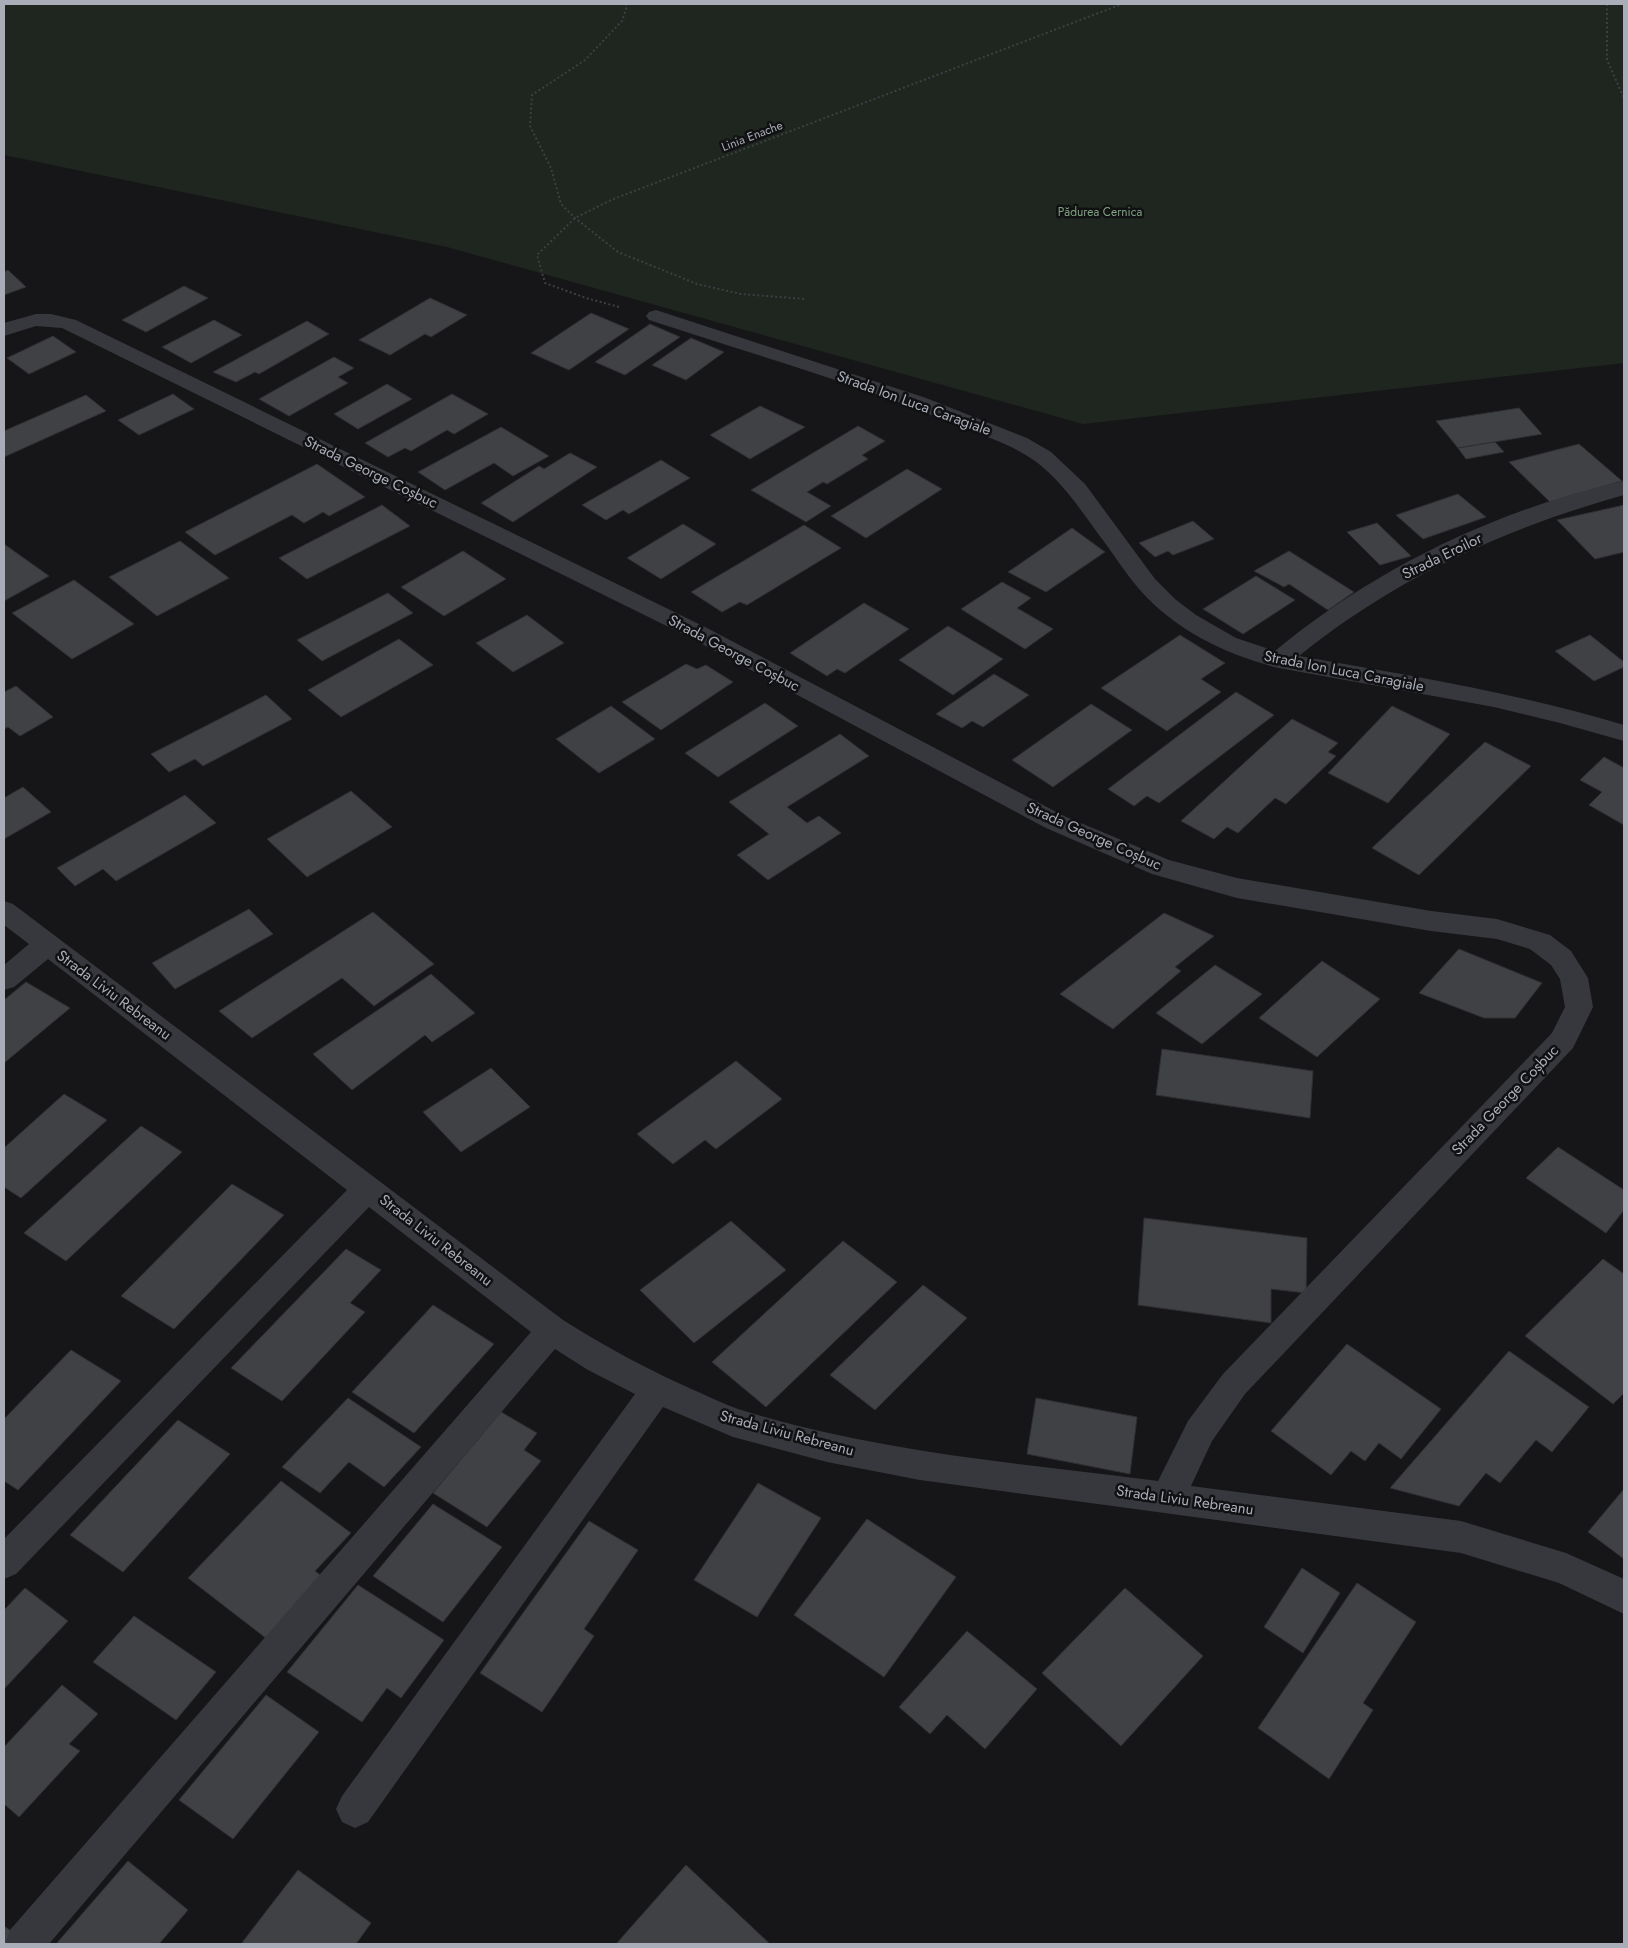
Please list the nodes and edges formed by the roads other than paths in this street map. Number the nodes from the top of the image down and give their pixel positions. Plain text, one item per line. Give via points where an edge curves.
1 (656, 316) road end
2 (4, 330) edge
3 (1624, 488) edge
4 (1279, 660) junction
5 (1624, 733) edge
6 (4, 910) edge
7 (47, 944) junction
8 (4, 980) edge
9 (368, 1188) junction
10 (552, 1330) junction
11 (657, 1389) junction
12 (1168, 1498) junction
13 (4, 1563) edge
14 (1624, 1598) edge
15 (355, 1809) dead end
16 (24, 1944) edge

1 - 4 street, Strada Ion Luca Caragiale via 919,402 1043,457 1078,489 1147,584 1167,604 1228,643
2 - 12 street, Strada George Coșbuc via 44,318 69,324 699,633 1055,822 1161,867 1237,888 1430,921 1497,929 1540,942 1561,958 1574,978 1579,1007 1563,1040 1234,1384 1200,1430
3 - 4 street, Strada Eroilor via 1560,506 1429,560 1377,588
4 - 5 street, Strada Ion Luca Caragiale via 1494,700
6 - 7 street, Strada Liviu Rebreanu
7 - 8 street
7 - 9 street, Strada Liviu Rebreanu
9 - 10 street, Strada Liviu Rebreanu
9 - 13 street
10 - 11 street, Strada Liviu Rebreanu via 599,1360
10 - 16 street
11 - 12 street, Strada Liviu Rebreanu via 733,1422 828,1447 920,1465
11 - 15 street
12 - 14 street, Strada Liviu Rebreanu via 1461,1537 1544,1560 1607,1587

